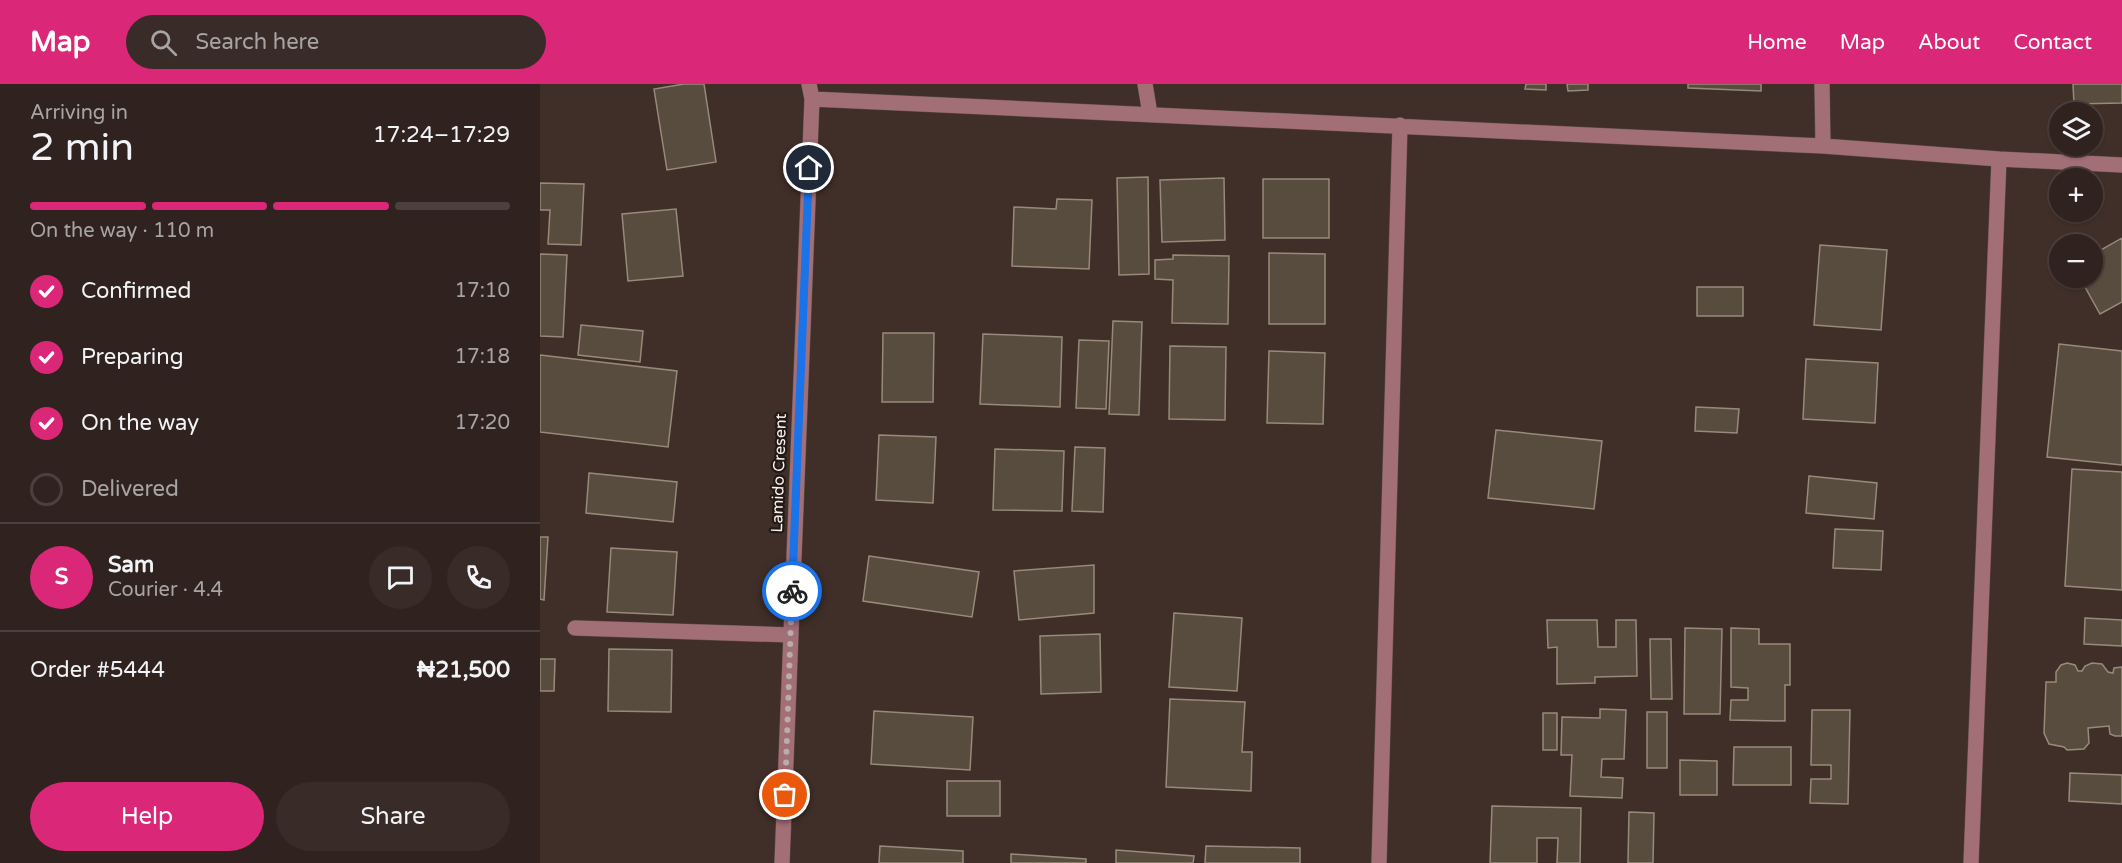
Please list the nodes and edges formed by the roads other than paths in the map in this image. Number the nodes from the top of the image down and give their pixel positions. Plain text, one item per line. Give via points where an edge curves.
1 (1145, 84) edge
2 (1822, 84) edge
3 (810, 91) edge
4 (1150, 114) junction
5 (1400, 124) junction
6 (1823, 146) junction
7 (1999, 159) junction
8 (2122, 165) edge
9 (575, 628) dead end
10 (791, 635) junction
11 (782, 863) edge
12 (1379, 863) edge
13 (1971, 863) edge

1 - 4 street
2 - 6 street
3 - 4 street
3 - 10 street, Lamido Cresent
4 - 5 street
5 - 6 street
5 - 12 street
6 - 7 street
7 - 8 street
7 - 13 street
9 - 10 street
10 - 11 street, Lamido Cresent

